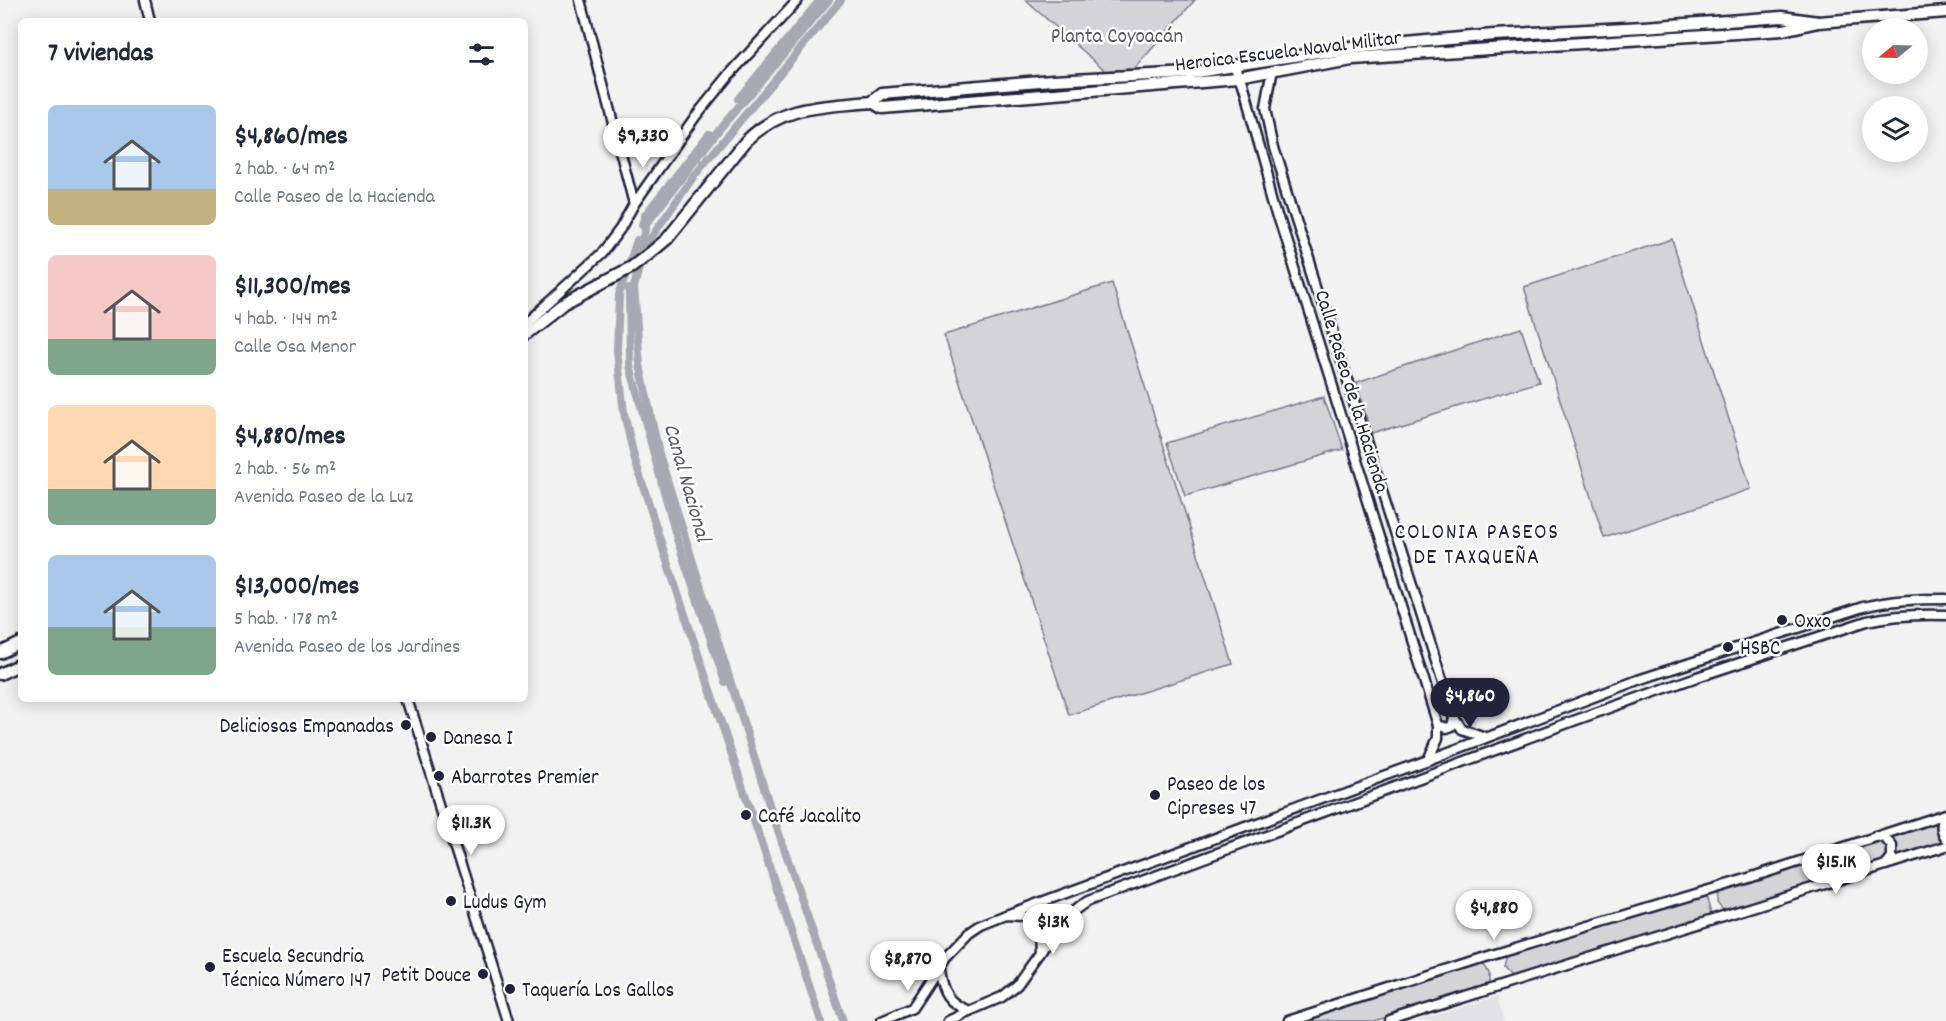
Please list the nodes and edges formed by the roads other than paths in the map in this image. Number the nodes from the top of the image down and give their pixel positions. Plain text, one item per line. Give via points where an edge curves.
1 (145, 0) edge
2 (581, 0) edge
3 (798, 0) edge
4 (1946, 12) edge
5 (149, 18) edge
6 (1818, 22) junction
7 (1234, 66) junction
8 (1272, 72) junction
9 (1238, 79) junction
10 (872, 102) junction
11 (634, 204) junction
12 (1305, 249) junction
13 (1291, 254) junction
14 (1316, 283) junction
15 (1302, 288) junction
16 (528, 320) edge
17 (528, 332) edge
18 (1946, 599) edge
19 (1418, 603) junction
20 (1402, 608) junction
21 (1946, 615) edge
22 (18, 644) edge
23 (0, 653) edge
24 (18, 665) edge
25 (0, 674) edge
26 (409, 702) edge
27 (1571, 704) junction
28 (1543, 715) junction
29 (1454, 717) junction
30 (1576, 720) junction
31 (1438, 725) junction
32 (1548, 730) junction
33 (1485, 737) junction
34 (1428, 760) junction
35 (1376, 779) junction
36 (1345, 789) junction
37 (1380, 792) junction
38 (1350, 803) junction
39 (1946, 815) edge
40 (1874, 836) junction
41 (1946, 838) edge
42 (1946, 846) edge
43 (1884, 866) junction
44 (1006, 915) junction
45 (1040, 953) junction
46 (939, 969) junction
47 (969, 1011) junction
48 (509, 1021) edge
49 (882, 1021) edge
50 (948, 1021) edge
51 (1287, 1021) edge
52 (1389, 1021) edge

1 - 5 street
2 - 11 street
3 - 11 street via 695,117
4 - 6 main road, Heroica Escuela Naval Militar
6 - 7 main road, Heroica Escuela Naval Militar via 1782,17 1494,35 1350,48
6 - 8 main road, Heroica Escuela Naval Militar via 1782,30 1350,58
7 - 9 street, Calle Paseo de la Hacienda
7 - 10 main road, Heroica Escuela Naval Militar via 1190,73 882,94
8 - 9 main road, Heroica Escuela Naval Militar
8 - 12 street, Calle Paseo de la Hacienda via 1265,109 1268,127
9 - 10 main road, Heroica Escuela Naval Militar via 882,108
9 - 13 street, Calle Paseo de la Hacienda
10 - 17 main road, Heroica Escuela Naval Militar via 794,111 760,127 667,238 640,262 571,300
11 - 16 street via 602,253
12 - 13 street
12 - 14 street, Calle Paseo de la Hacienda
13 - 15 street, Calle Paseo de la Hacienda
14 - 15 street
14 - 19 street, Calle Paseo de la Hacienda
15 - 20 street, Calle Paseo de la Hacienda
18 - 27 street via 1887,601
19 - 20 street
19 - 29 street, Calle Paseo de la Hacienda
20 - 31 street, Calle Paseo de la Hacienda
21 - 30 street via 1908,614 1867,621
22 - 23 main road
24 - 25 main road
26 - 48 street
27 - 28 street
27 - 30 street
28 - 32 street
28 - 33 street
29 - 31 street via 1452,726
29 - 33 street via 1462,729
30 - 32 street
31 - 34 street via 1438,738
32 - 37 street
33 - 34 street
34 - 35 street
35 - 36 street
35 - 37 street
36 - 38 street
36 - 44 street
37 - 38 street
38 - 45 street via 1088,901 1064,920
39 - 40 street
39 - 41 street via 1941,828
40 - 43 street via 1885,838 1892,846 1892,858
40 - 51 street
42 - 43 street
43 - 52 street
44 - 45 street via 1023,916 1036,925
44 - 46 street via 969,933
45 - 47 street via 1017,985 1002,997
46 - 47 street via 945,994 956,1006
46 - 49 street via 912,1008
47 - 50 street

